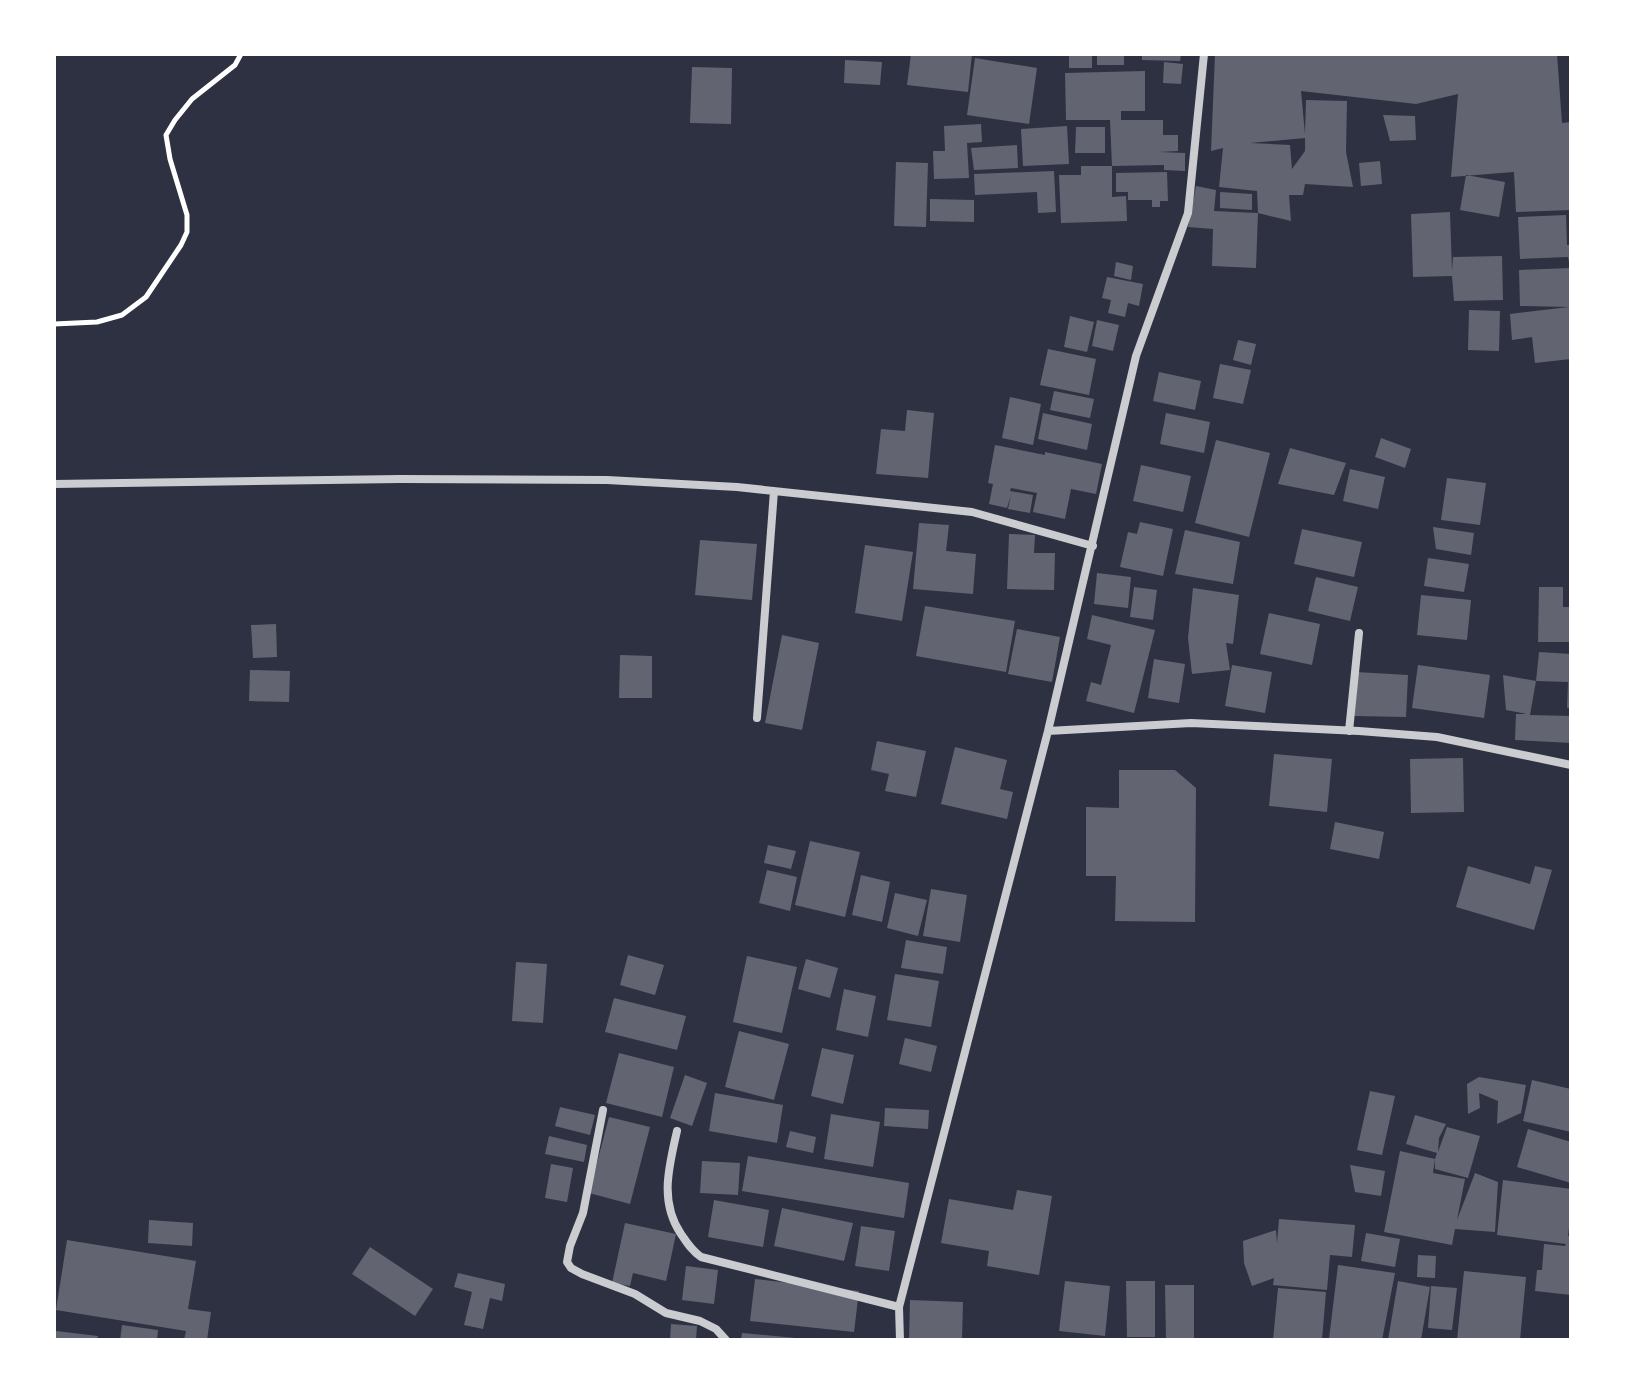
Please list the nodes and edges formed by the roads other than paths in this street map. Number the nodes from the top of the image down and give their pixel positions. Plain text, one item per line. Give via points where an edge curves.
1 (1204, 54) edge
2 (54, 484) edge
3 (774, 491) junction
4 (1093, 546) junction
5 (1359, 633) dead end
6 (757, 718) dead end
7 (1048, 731) junction
8 (1349, 731) junction
9 (1571, 765) edge
10 (603, 1110) dead end
11 (677, 1131) dead end
12 (899, 1307) junction
13 (726, 1340) edge
14 (900, 1340) edge

1 - 4 street via 1188,213 1136,356
2 - 3 street via 576,480
3 - 4 street via 972,512
3 - 6 street
4 - 7 street
5 - 8 street
7 - 8 street via 1191,723
7 - 12 street
8 - 9 street via 1437,737
10 - 13 street via 583,1213 567,1262 666,1313 700,1321
11 - 12 street via 666,1191 678,1229 694,1252
12 - 14 street

